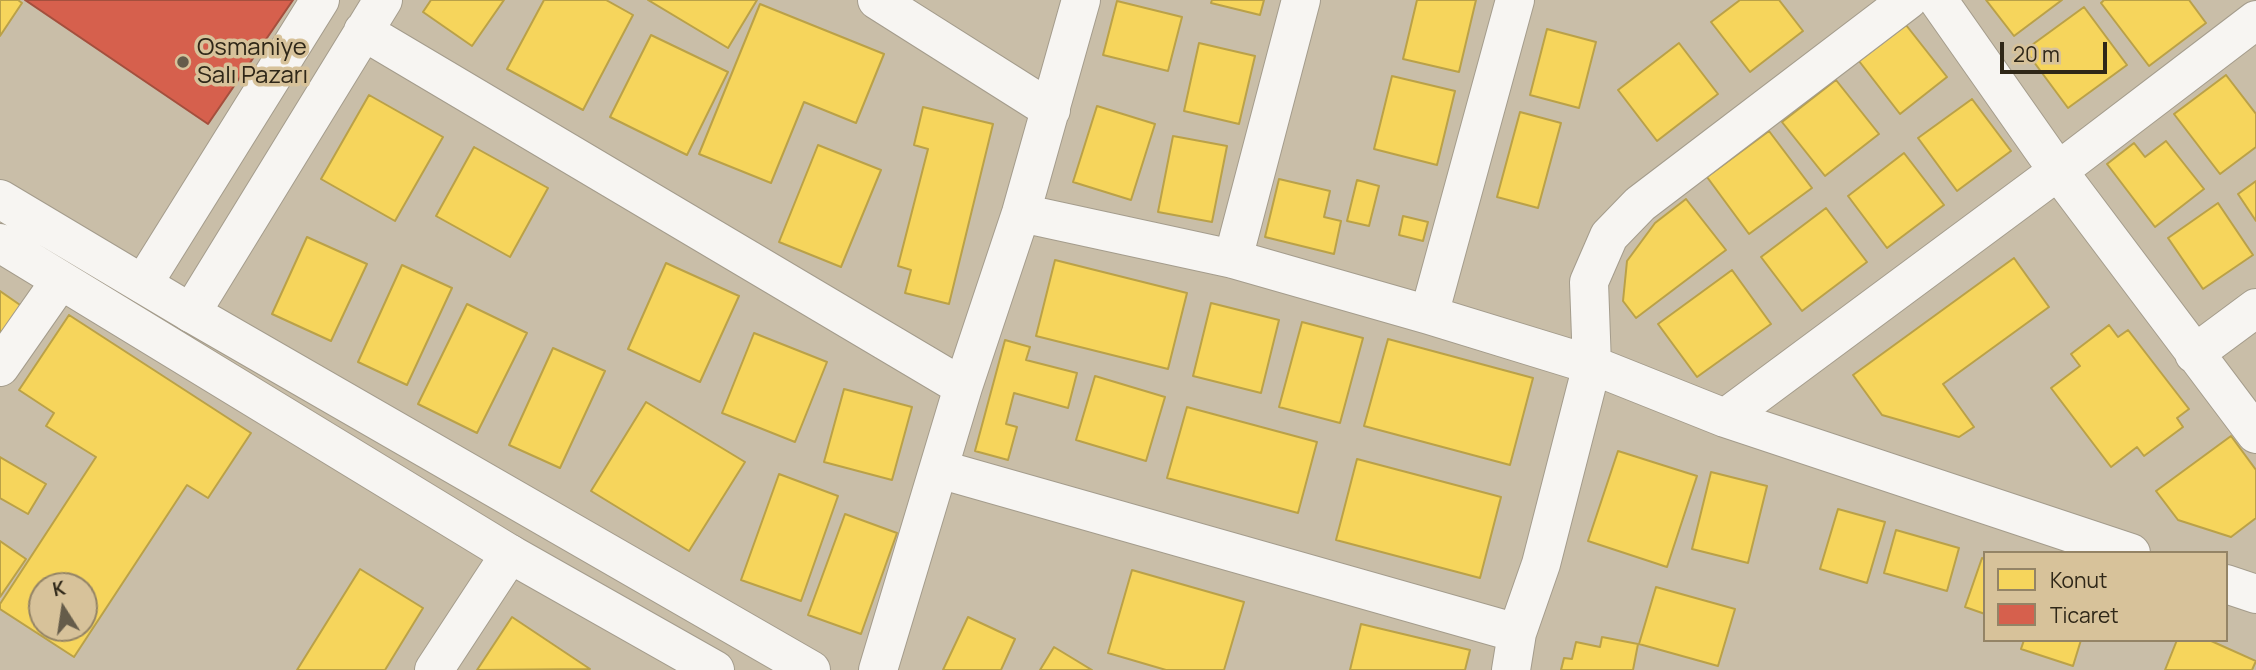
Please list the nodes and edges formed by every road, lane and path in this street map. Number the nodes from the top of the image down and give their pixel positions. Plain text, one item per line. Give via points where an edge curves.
1 (320, 0) edge
2 (877, 0) edge
3 (1081, 0) edge
4 (1301, 0) edge
5 (1515, 0) edge
6 (1908, 0) edge
7 (1938, 0) edge
8 (373, 15) edge
9 (2256, 20) edge
10 (1051, 110) junction
11 (2058, 171) junction
12 (0, 199) edge
13 (1021, 213) junction
14 (0, 243) edge
15 (1233, 259) junction
16 (60, 281) junction
17 (143, 284) junction
18 (2256, 308) edge
19 (191, 313) junction
20 (1429, 315) junction
21 (2194, 354) junction
22 (1592, 365) junction
23 (0, 367) edge
24 (963, 387) junction
25 (1725, 418) junction
26 (2256, 434) edge
27 (939, 469) junction
28 (2125, 551) edge
29 (510, 554) junction
30 (2228, 585) edge
31 (2256, 594) edge
32 (1517, 632) junction
33 (434, 670) edge
34 (715, 670) edge
35 (811, 670) edge
36 (878, 670) edge
37 (1511, 670) edge

1 - 17 street
2 - 10 street
3 - 10 street
4 - 15 street
5 - 20 street
6 - 22 street via 1640,204 1609,236 1589,282
7 - 11 street
8 - 19 street
8 - 24 street
9 - 11 street
10 - 13 street
11 - 21 street
11 - 25 street
12 - 17 street
13 - 15 street
13 - 24 street
14 - 16 street
15 - 20 street
16 - 23 street
16 - 29 street
17 - 19 street
18 - 21 street
19 - 35 street
20 - 22 street
21 - 26 street
22 - 25 street
22 - 32 street via 1541,564
24 - 27 street
25 - 28 street
27 - 32 street
27 - 36 street
29 - 33 street
29 - 34 street
30 - 31 street
32 - 37 street

